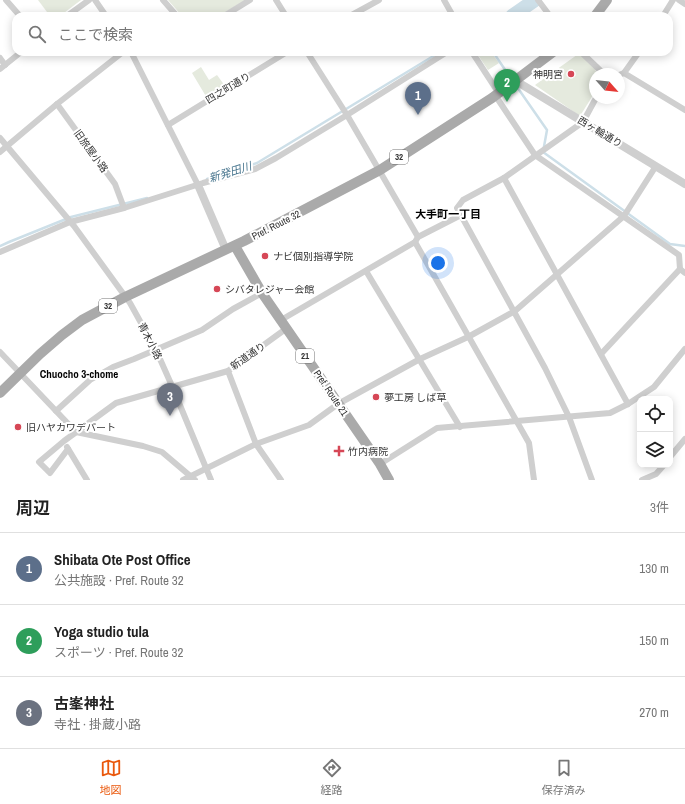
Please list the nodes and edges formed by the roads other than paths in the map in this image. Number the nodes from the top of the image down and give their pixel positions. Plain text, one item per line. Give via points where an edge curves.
1 (3, 0) edge
2 (6, 0) edge
3 (89, 0) edge
4 (95, 0) edge
5 (163, 0) edge
6 (250, 0) edge
7 (276, 0) edge
8 (379, 0) edge
9 (444, 0) edge
10 (608, 0) edge
11 (673, 0) edge
12 (679, 0) edge
13 (0, 2) edge
14 (540, 2) edge
15 (685, 4) edge
16 (16, 12) edge
17 (72, 12) edge
18 (103, 12) edge
19 (173, 12) edge
20 (230, 12) edge
21 (284, 12) edge
22 (357, 12) edge
23 (451, 12) edge
24 (547, 12) edge
25 (599, 12) edge
26 (666, 12) edge
27 (16, 56) edge
28 (118, 56) edge
29 (133, 56) edge
30 (280, 56) edge
31 (310, 56) edge
32 (441, 56) edge
33 (474, 56) edge
34 (548, 56) edge
35 (585, 56) edge
36 (636, 56) edge
37 (0, 58) edge
38 (3, 67) edge
39 (598, 68) edge
40 (625, 69) edge
41 (625, 76) edge
42 (516, 81) junction
43 (497, 94) junction
44 (56, 104) junction
45 (593, 104) edge
46 (685, 110) edge
47 (347, 115) junction
48 (583, 122) junction
49 (168, 125) junction
50 (0, 138) edge
51 (7, 146) junction
52 (0, 152) edge
53 (535, 155) junction
54 (656, 166) junction
55 (380, 170) junction
56 (504, 178) junction
57 (197, 182) junction
58 (685, 184) edge
59 (124, 208) junction
60 (461, 215) junction
61 (624, 216) junction
62 (70, 222) junction
63 (416, 240) junction
64 (231, 248) junction
65 (0, 252) edge
66 (366, 271) junction
67 (682, 271) edge
68 (558, 275) junction
69 (262, 293) junction
70 (126, 297) junction
71 (515, 311) junction
72 (284, 324) junction
73 (468, 337) junction
74 (685, 349) edge
75 (156, 350) junction
76 (0, 352) edge
77 (601, 354) junction
78 (420, 359) junction
79 (228, 370) junction
80 (21, 373) junction
81 (172, 386) junction
82 (0, 393) edge
83 (338, 404) junction
84 (628, 404) junction
85 (56, 411) junction
86 (569, 417) junction
87 (516, 422) junction
88 (460, 427) junction
89 (76, 432) junction
90 (685, 439) edge
91 (64, 441) junction
92 (256, 444) junction
93 (68, 449) junction
94 (673, 453) edge
95 (380, 464) junction
96 (661, 468) edge
97 (206, 469) junction
98 (193, 478) edge
99 (87, 480) edge
100 (183, 480) edge
101 (211, 480) edge
102 (281, 480) edge
103 (389, 480) edge
104 (534, 480) edge
105 (592, 480) edge
106 (642, 480) edge

1 - 13 street
2 - 16 street
3 - 17 street
4 - 18 street
5 - 19 street
6 - 20 street
7 - 21 street
8 - 22 street
9 - 23 street
10 - 25 main road
11 - 26 street
12 - 15 street
14 - 24 street
27 - 38 street
28 - 44 street
29 - 49 street
30 - 49 street, 四之町通り
31 - 47 street
32 - 47 street
33 - 43 street
34 - 42 main road, Pref. Route 32 / 32
35 - 39 street
36 - 40 street
37 - 38 street
41 - 46 street
42 - 43 main road, Pref. Route 32 / 32
42 - 48 street, 西ヶ輪通り
43 - 53 street
43 - 55 main road, Pref. Route 32 / 32
44 - 51 street
44 - 59 street, 旧旅屋小路 via 115,184
45 - 48 street
47 - 55 street
47 - 57 street via 256,169
48 - 53 street
48 - 54 street, 西ヶ輪通り
49 - 57 street
50 - 51 street, 青木小路
51 - 52 street
51 - 62 street, 青木小路
53 - 56 street
53 - 61 street
54 - 58 street, 西ヶ輪通り
54 - 61 street
55 - 63 street
55 - 64 main road, Pref. Route 32 / 32
56 - 60 street via 463,200 457,208
56 - 68 street
57 - 59 street
57 - 64 street
59 - 62 street
60 - 63 street, 新道通り
60 - 71 street
61 - 67 street via 679,255
61 - 68 street
62 - 65 street
62 - 70 street, 青木小路
63 - 66 street, 新道通り
63 - 73 street
64 - 69 main road, Pref. Route 21 / 21
64 - 70 main road, Pref. Route 32 / 32
66 - 72 street, 新道通り
66 - 78 street
67 - 77 street
68 - 71 street
68 - 77 street
69 - 72 main road, Pref. Route 21 / 21
69 - 75 street via 202,330
70 - 75 street, 青木小路
70 - 80 main road, Pref. Route 32 / 32 via 82,320
71 - 73 street
71 - 86 street
72 - 79 street, 新道通り
72 - 83 main road, Pref. Route 21 / 21
73 - 78 street
73 - 87 street
74 - 84 street via 654,387
75 - 81 street, 青木小路
75 - 85 street via 113,367 90,380
76 - 80 street
77 - 84 street
78 - 83 street
78 - 88 street
79 - 81 street, 新道通り
79 - 92 street
80 - 82 main road, Pref. Route 32 / 32
80 - 85 street
81 - 89 street, 新道通り via 116,403
81 - 97 street, 青木小路
83 - 92 street via 309,425
83 - 95 main road, Pref. Route 21 / 21
84 - 86 street via 610,413
85 - 89 street
86 - 87 street
86 - 105 street
87 - 88 street
87 - 104 street via 529,443
88 - 95 street via 437,428
89 - 91 street, 新道通り
89 - 98 street via 162,452
90 - 94 street
91 - 93 street
91 - 93 street, 新道通り via 39,462 50,473
92 - 97 street
92 - 102 street
93 - 99 street
95 - 103 main road, Pref. Route 21 / 21
96 - 106 street via 656,474
97 - 98 street
97 - 101 street, 青木小路
98 - 100 street

